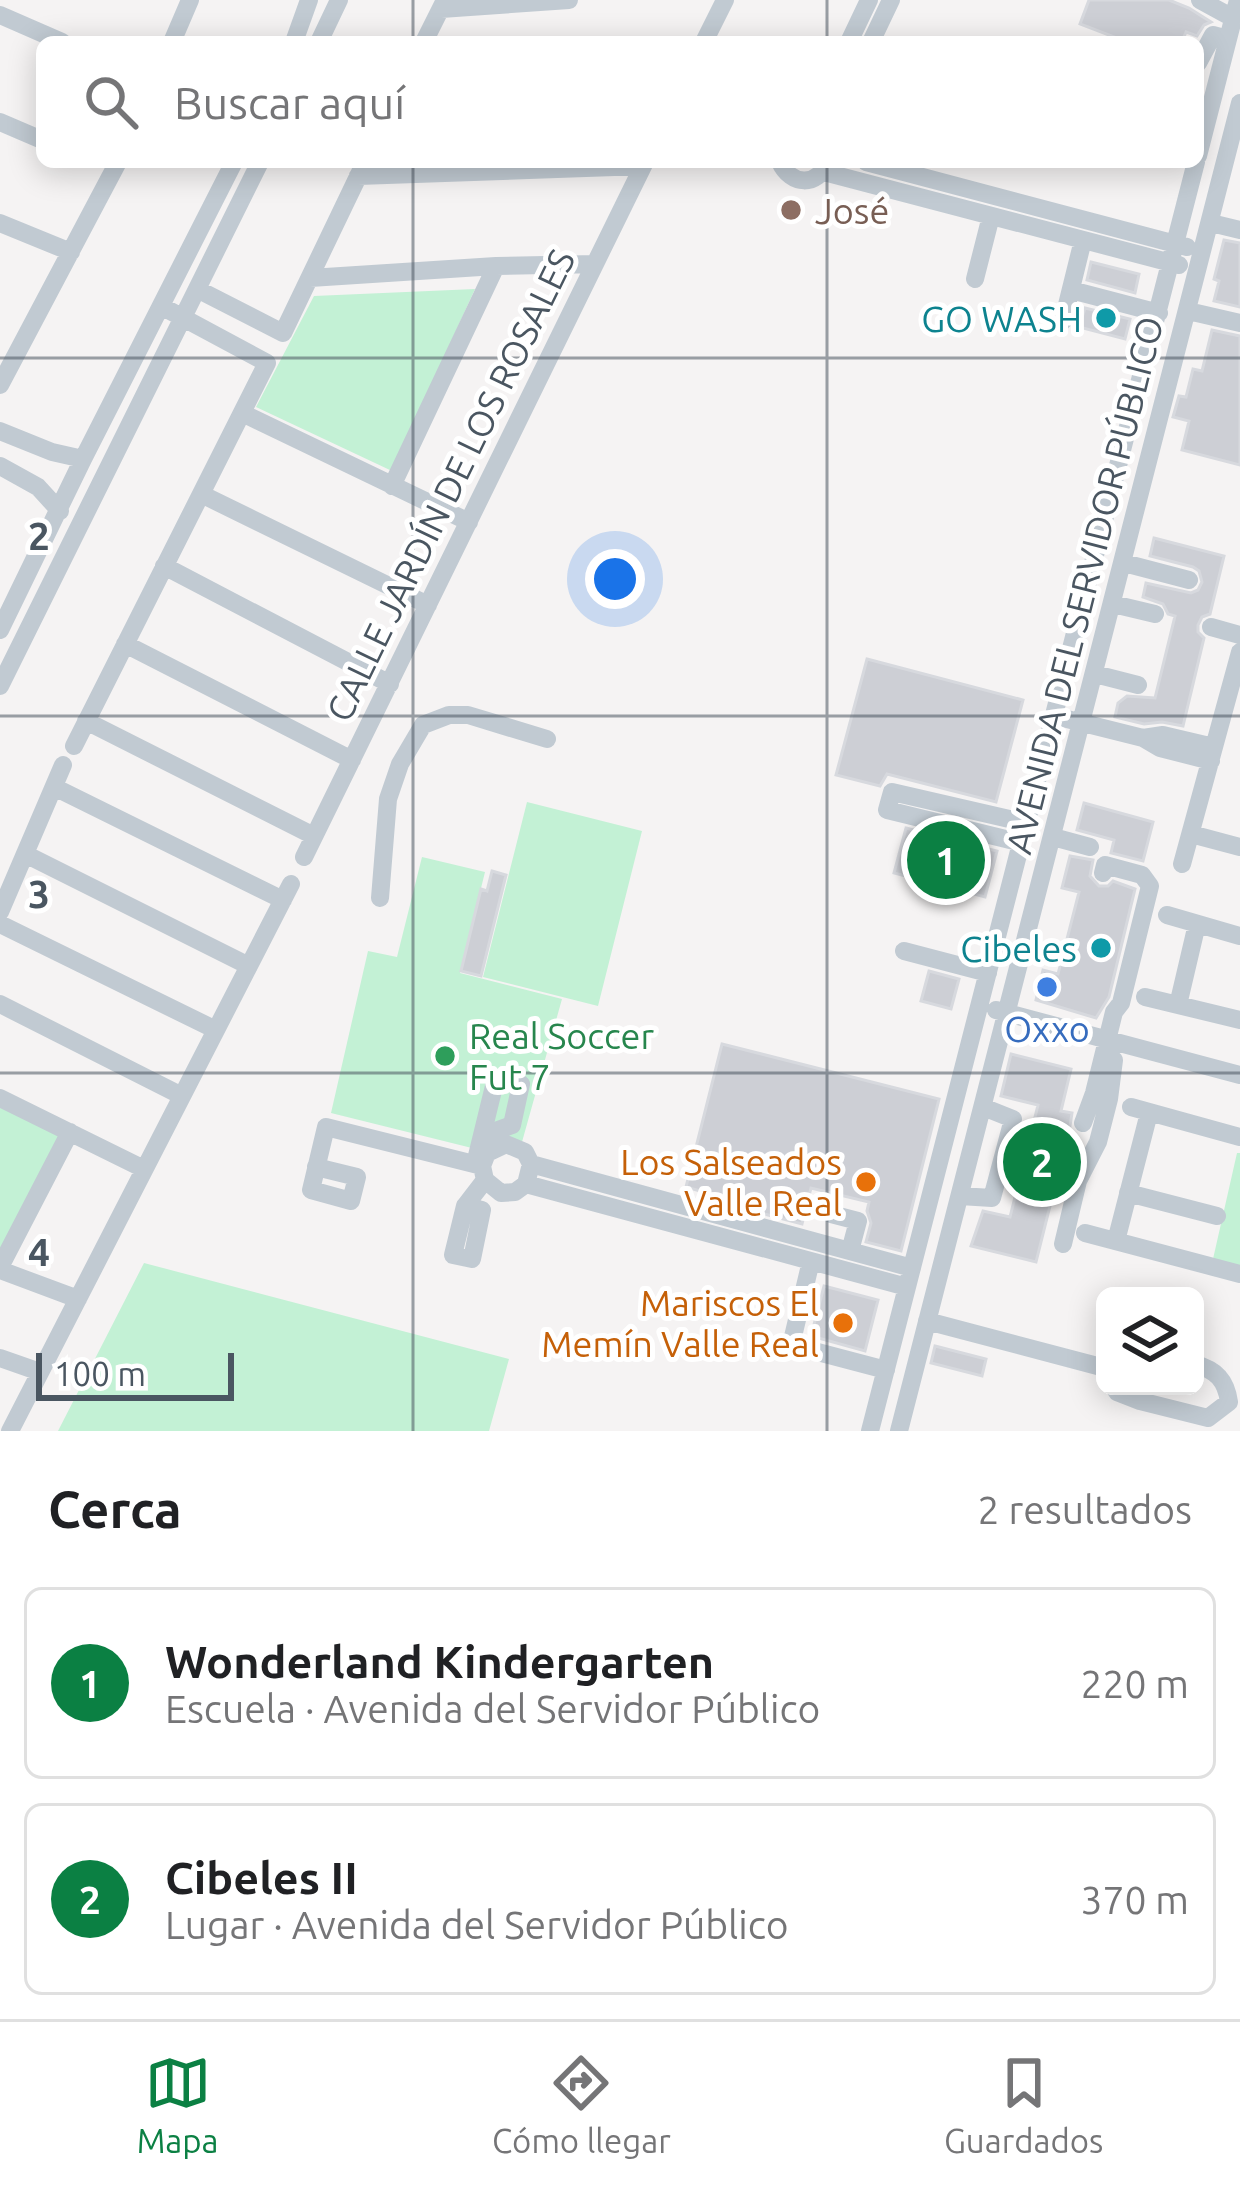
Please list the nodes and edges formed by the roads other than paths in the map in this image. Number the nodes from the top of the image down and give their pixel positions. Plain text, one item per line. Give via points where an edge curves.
1 (190, 0) edge
2 (309, 0) edge
3 (339, 0) edge
4 (569, 0) edge
5 (725, 0) edge
6 (869, 0) edge
7 (891, 0) edge
8 (1208, 2) edge
9 (443, 4) edge
10 (1236, 9) edge
11 (0, 15) edge
12 (48, 36) edge
13 (175, 36) edge
14 (295, 36) edge
15 (322, 36) edge
16 (427, 36) edge
17 (707, 36) edge
18 (851, 36) edge
19 (874, 36) edge
20 (1228, 39) junction
21 (1204, 52) edge
22 (1206, 92) edge
23 (1240, 103) edge
24 (0, 122) edge
25 (36, 137) edge
26 (115, 168) edge
27 (231, 168) edge
28 (257, 168) edge
29 (418, 168) edge
30 (642, 168) edge
31 (783, 168) edge
32 (825, 168) edge
33 (829, 168) edge
34 (1194, 168) edge
35 (362, 169) edge
36 (940, 171) edge
37 (1220, 187) junction
38 (1240, 192) edge
39 (991, 216) junction
40 (0, 223) edge
41 (1211, 223) junction
42 (1240, 230) edge
43 (1082, 240) junction
44 (71, 252) junction
45 (1174, 254) junction
46 (1201, 261) junction
47 (596, 264) junction
48 (496, 266) junction
49 (310, 278) junction
50 (975, 279) dead end
51 (197, 290) junction
52 (1071, 290) junction
53 (225, 303) junction
54 (161, 306) junction
55 (1188, 311) junction
56 (1159, 313) junction
57 (183, 318) junction
58 (1064, 320) dead end
59 (1240, 323) edge
60 (211, 333) junction
61 (0, 335) edge
62 (21, 346) junction
63 (0, 385) edge
64 (242, 413) junction
65 (0, 431) edge
66 (52, 452) junction
67 (82, 459) junction
68 (0, 466) edge
69 (392, 486) junction
70 (38, 487) junction
71 (201, 494) junction
72 (60, 511) junction
73 (469, 522) junction
74 (1124, 563) junction
75 (164, 566) junction
76 (1189, 580) dead end
77 (1113, 604) junction
78 (428, 605) junction
79 (1155, 614) dead end
80 (1210, 627) dead end
81 (0, 629) edge
82 (1240, 635) edge
83 (125, 644) junction
84 (1240, 652) edge
85 (1095, 674) junction
86 (390, 684) junction
87 (1138, 685) dead end
88 (0, 686) edge
89 (1054, 716) junction
90 (86, 721) junction
91 (1082, 723) junction
92 (547, 739) dead end
93 (74, 746) dead end
94 (1212, 754) junction
95 (352, 760) junction
96 (63, 765) dead end
97 (54, 787) junction
98 (1024, 833) junction
99 (1192, 834) junction
100 (314, 836) junction
101 (1053, 837) junction
102 (1090, 847) dead end
103 (1240, 847) edge
104 (25, 854) junction
105 (304, 857) dead end
106 (1183, 864) dead end
107 (1103, 873) dead end
108 (380, 898) dead end
109 (0, 912) edge
110 (1166, 915) dead end
111 (0, 924) edge
112 (1197, 924) junction
113 (1240, 936) edge
114 (904, 951) dead end
115 (249, 966) junction
116 (988, 973) junction
117 (1145, 997) dead end
118 (0, 1004) edge
119 (1178, 1005) junction
120 (980, 1006) junction
121 (1007, 1013) junction
122 (1240, 1020) edge
123 (216, 1030) junction
124 (1112, 1041) junction
125 (1240, 1075) edge
126 (496, 1078) dead end
127 (521, 1084) dead end
128 (182, 1096) junction
129 (1101, 1096) junction
130 (0, 1098) edge
131 (983, 1107) junction
132 (1082, 1123) dead end
133 (70, 1132) junction
134 (482, 1136) junction
135 (1240, 1137) edge
136 (316, 1167) dead end
137 (144, 1169) junction
138 (480, 1170) junction
139 (529, 1174) junction
140 (1128, 1193) junction
141 (960, 1196) junction
142 (465, 1206) dead end
143 (831, 1214) dead end
144 (1216, 1216) dead end
145 (707, 1223) junction
146 (1085, 1233) dead end
147 (1116, 1241) junction
148 (1063, 1244) dead end
149 (850, 1251) junction
150 (812, 1261) junction
151 (0, 1268) edge
152 (1240, 1274) edge
153 (910, 1278) junction
154 (78, 1299) junction
155 (928, 1322) junction
156 (0, 1358) edge
157 (1096, 1366) edge
158 (1204, 1367) edge
159 (886, 1370) junction
160 (40, 1372) junction
161 (1125, 1395) edge
162 (1234, 1403) edge
163 (10, 1431) edge
164 (870, 1431) edge
165 (899, 1431) edge

1 - 13 street
2 - 14 street
3 - 15 street
4 - 9 street
5 - 17 street
6 - 18 street
7 - 19 street
8 - 10 street
9 - 16 street
10 - 20 street, AVENIDA DEL SERVIDOR PÚBLICO
11 - 12 street
20 - 21 street via 1213,35
20 - 22 street, AVENIDA DEL SERVIDOR PÚBLICO
23 - 37 street, AVENIDA DEL SERVIDOR PÚBLICO
24 - 25 street
26 - 44 street
27 - 54 street
28 - 51 street
29 - 35 street
30 - 47 street, CALLE JARDÍN DE LOS ROSALES
31 - 32 street via 794,180 815,179
33 - 39 street
34 - 45 street, AVENIDA DEL SERVIDOR PÚBLICO
35 - 49 street
36 - 45 street
37 - 38 street
37 - 41 street, AVENIDA DEL SERVIDOR PÚBLICO
39 - 43 street
39 - 50 street
40 - 44 street
41 - 42 street
41 - 46 street, AVENIDA DEL SERVIDOR PÚBLICO
43 - 45 street
43 - 52 street
44 - 62 street
45 - 46 street
45 - 56 street, AVENIDA DEL SERVIDOR PÚBLICO
46 - 55 street, AVENIDA DEL SERVIDOR PÚBLICO
47 - 48 street
47 - 73 street, CALLE JARDÍN DE LOS ROSALES
48 - 49 street
48 - 69 street
49 - 53 street via 283,333
51 - 53 street
51 - 57 street
52 - 56 street
52 - 58 street
53 - 60 street
54 - 57 street
54 - 67 street
55 - 59 street
55 - 74 street, AVENIDA DEL SERVIDOR PÚBLICO
56 - 89 street, AVENIDA DEL SERVIDOR PÚBLICO
57 - 60 street
57 - 88 street
60 - 64 street via 267,363
61 - 62 street
62 - 63 street
64 - 69 street
64 - 71 street
65 - 66 street
66 - 67 street
66 - 70 street
67 - 72 street
68 - 70 street
69 - 73 street
70 - 72 street
71 - 75 street
71 - 78 street
72 - 81 street
73 - 78 street, CALLE JARDÍN DE LOS ROSALES
74 - 76 street
74 - 77 street, AVENIDA DEL SERVIDOR PÚBLICO
75 - 83 street
75 - 86 street
77 - 79 street
77 - 85 street, AVENIDA DEL SERVIDOR PÚBLICO
78 - 86 street, CALLE JARDÍN DE LOS ROSALES
80 - 82 street
83 - 90 street
83 - 95 street
84 - 94 street
85 - 87 street
85 - 91 street, AVENIDA DEL SERVIDOR PÚBLICO
86 - 95 street, CALLE JARDÍN DE LOS ROSALES
89 - 91 street
89 - 98 street, AVENIDA DEL SERVIDOR PÚBLICO
90 - 93 street
90 - 100 street
91 - 94 street via 1160,748
91 - 101 street, AVENIDA DEL SERVIDOR PÚBLICO
92 - 108 street via 468,715 423,725 388,799
94 - 99 street
95 - 100 street, CALLE JARDÍN DE LOS ROSALES
96 - 97 street
97 - 104 street
97 - 115 street via 287,892
98 - 98 street via 892,793 887,810
98 - 116 street, AVENIDA DEL SERVIDOR PÚBLICO
99 - 103 street
99 - 106 street
100 - 105 street, CALLE JARDÍN DE LOS ROSALES
101 - 102 street
101 - 121 street, AVENIDA DEL SERVIDOR PÚBLICO
104 - 109 street
104 - 115 street
107 - 124 street via 1105,865 1142,875 1150,886
110 - 112 street
111 - 123 street
112 - 113 street
112 - 119 street
114 - 116 street
115 - 123 street
116 - 120 street, AVENIDA DEL SERVIDOR PÚBLICO
117 - 119 street
118 - 128 street
119 - 122 street
120 - 121 street
120 - 153 street, AVENIDA DEL SERVIDOR PÚBLICO
121 - 124 street
121 - 131 street, AVENIDA DEL SERVIDOR PÚBLICO
123 - 128 street
124 - 125 street
124 - 129 street
126 - 134 street
127 - 134 street via 512,1125
128 - 137 street
129 - 132 street
129 - 148 street via 1097,1142 1078,1180
130 - 133 street
131 - 141 street, AVENIDA DEL SERVIDOR PÚBLICO
131 - 141 street via 1012,1119 992,1198
133 - 137 street
133 - 151 street
134 - 138 street
135 - 140 street via 1140,1110
136 - 138 street via 326,1127
137 - 154 street
138 - 139 street via 501,1192 515,1192
138 - 139 street via 487,1154 506,1144 525,1152
138 - 142 street
139 - 145 street
140 - 144 street
140 - 147 street
141 - 155 street, AVENIDA DEL SERVIDOR PÚBLICO
143 - 149 street via 859,1221
145 - 149 street
145 - 150 street
146 - 147 street
147 - 152 street
149 - 153 street
150 - 153 street
150 - 159 street via 791,1345
151 - 154 street
153 - 159 street, AVENIDA DEL SERVIDOR PÚBLICO
154 - 160 street
155 - 157 street
155 - 165 street, AVENIDA DEL SERVIDOR PÚBLICO
156 - 160 street
158 - 162 street via 1226,1383
159 - 164 street, AVENIDA DEL SERVIDOR PÚBLICO
160 - 163 street
161 - 162 street via 1208,1418

